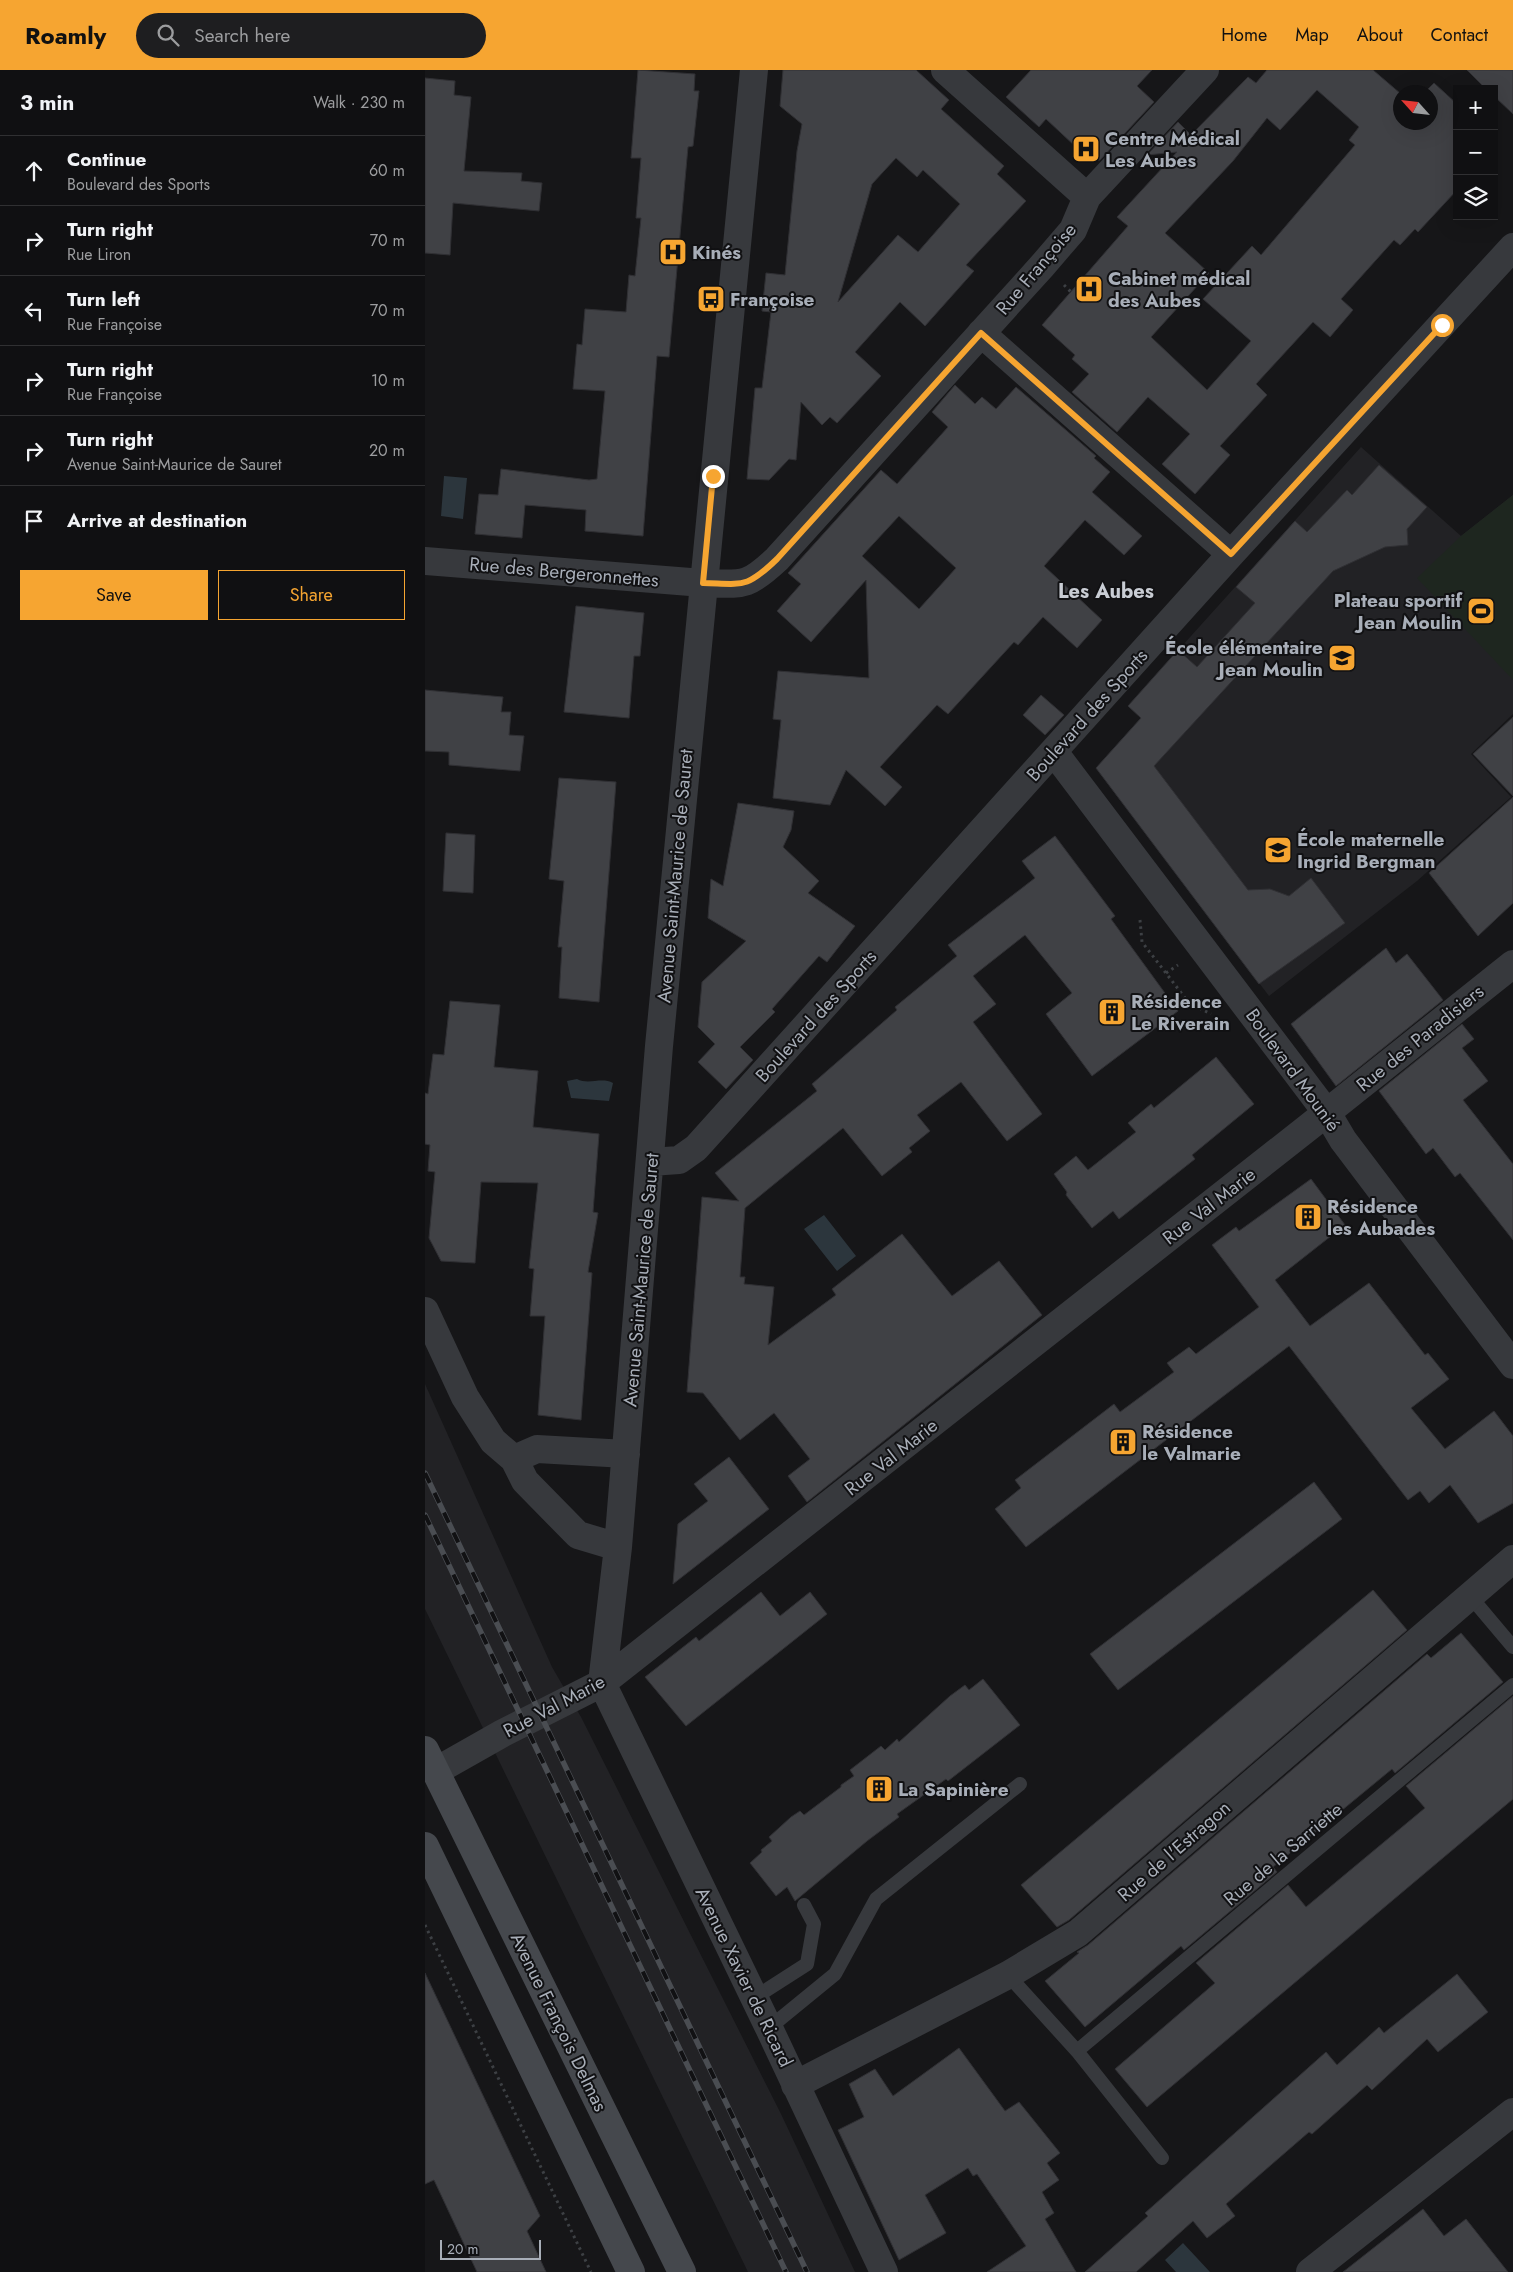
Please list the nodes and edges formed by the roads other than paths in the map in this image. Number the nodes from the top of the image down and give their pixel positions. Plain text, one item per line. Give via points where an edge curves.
1 (754, 70) edge
2 (945, 70) edge
3 (1205, 70) edge
4 (1087, 198) junction
5 (1513, 247) edge
6 (981, 333) junction
7 (1231, 554) junction
8 (425, 561) edge
9 (703, 583) junction
10 (1054, 752) junction
11 (1513, 964) edge
12 (1327, 1113) junction
13 (651, 1162) junction
14 (425, 1311) edge
15 (1513, 1365) edge
16 (626, 1454) junction
17 (514, 1459) junction
18 (618, 1547) junction
19 (1513, 1559) edge
20 (1470, 1596) junction
21 (1513, 1646) edge
22 (602, 1683) junction
23 (1513, 1685) edge
24 (429, 1766) edge
25 (1020, 1784) dead end
26 (425, 1846) edge
27 (804, 1905) dead end
28 (1008, 1975) junction
29 (754, 1998) junction
30 (769, 2028) junction
31 (1077, 2051) junction
32 (795, 2085) junction
33 (1513, 2112) edge
34 (1162, 2158) dead end
35 (631, 2272) edge
36 (682, 2272) edge
37 (884, 2272) edge
38 (1310, 2272) edge

1 - 9 street, Avenue Saint-Maurice de Sauret
2 - 4 street
3 - 4 street, Rue Françoise
4 - 6 street, Rue Françoise via 1073,230
5 - 7 street, Boulevard des Sports
6 - 7 street
6 - 9 street, Rue Françoise via 758,577 742,584
7 - 10 street, Boulevard des Sports
8 - 9 street, Rue des Bergeronnettes
9 - 13 street, Avenue Saint-Maurice de Sauret
10 - 12 street, Boulevard Mounié
10 - 13 street, Boulevard des Sports via 696,1148 679,1160
11 - 12 street, Rue des Paradisiers
12 - 15 street, Boulevard Mounié via 1343,1140
12 - 22 street, Rue Val Marie
13 - 16 street, Avenue Saint-Maurice de Sauret
14 - 17 street via 465,1397 493,1442
16 - 17 street via 537,1449
16 - 18 street, Avenue Saint-Maurice de Sauret
17 - 18 street via 525,1481 578,1535
18 - 22 street, Avenue Saint-Maurice de Sauret
19 - 20 street, Rue de l'Estragon
20 - 21 lane
20 - 28 street, Rue de l'Estragon via 1078,1933
22 - 24 street, Rue Val Marie
22 - 29 street, Avenue Xavier de Ricard
23 - 31 lane, Rue de la Sarriette
24 - 36 main road, Avenue François Delmas
25 - 30 lane via 875,1898 835,1974
26 - 35 main road
27 - 29 lane via 814,1924 807,1964
28 - 31 lane
28 - 32 street, Rue de l'Estragon
29 - 30 street, Avenue Xavier de Ricard
30 - 32 street, Avenue Xavier de Ricard
31 - 34 lane
32 - 37 street, Avenue Xavier de Ricard
33 - 38 street

